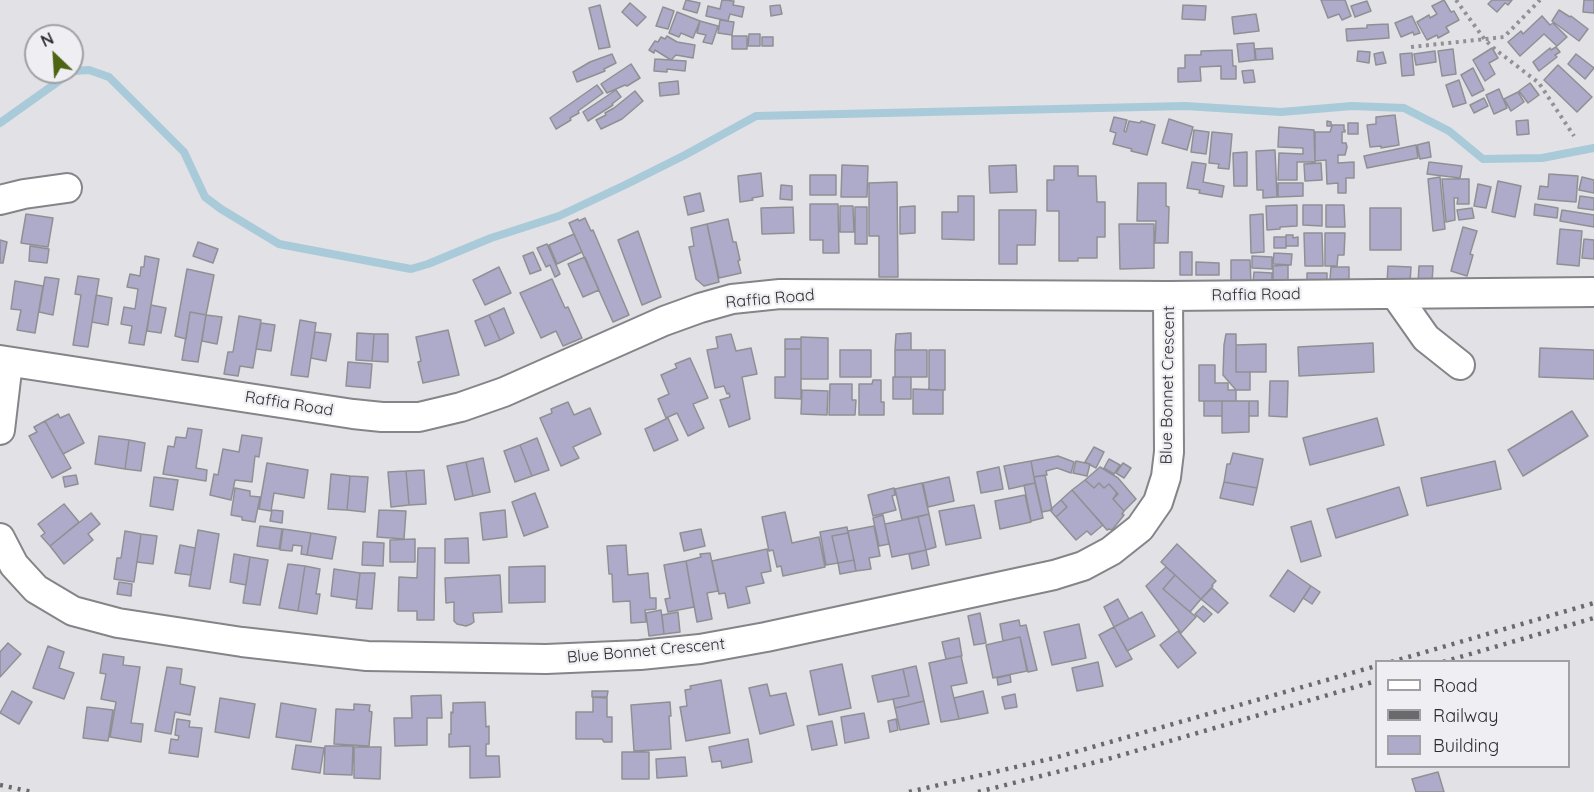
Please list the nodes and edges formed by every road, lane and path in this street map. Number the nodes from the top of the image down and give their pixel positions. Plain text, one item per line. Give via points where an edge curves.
1 (1456, 0) edge
2 (1540, 0) edge
3 (1485, 40) junction
4 (1411, 47) dead end
5 (1574, 136) dead end
6 (67, 188) dead end
7 (0, 200) edge
8 (1594, 292) edge
9 (1395, 294) junction
10 (1168, 296) junction
11 (4, 361) edge
12 (1460, 365) dead end
13 (0, 430) edge
14 (0, 538) edge

1 - 3 path
2 - 3 path via 1504,37
3 - 4 path
3 - 5 path via 1539,83
6 - 7 street
8 - 9 street, Raffia Road
9 - 10 street, Raffia Road
9 - 12 street via 1426,338
10 - 11 street, Raffia Road via 780,294 732,299 664,321 504,393 419,417 353,414
10 - 14 street, Blue Bonnet Crescent via 1166,477 1158,502 1140,528 1111,551 1054,575 766,638 640,655 546,659 367,656 242,642 118,623 73,610 36,589 14,565
11 - 13 street

